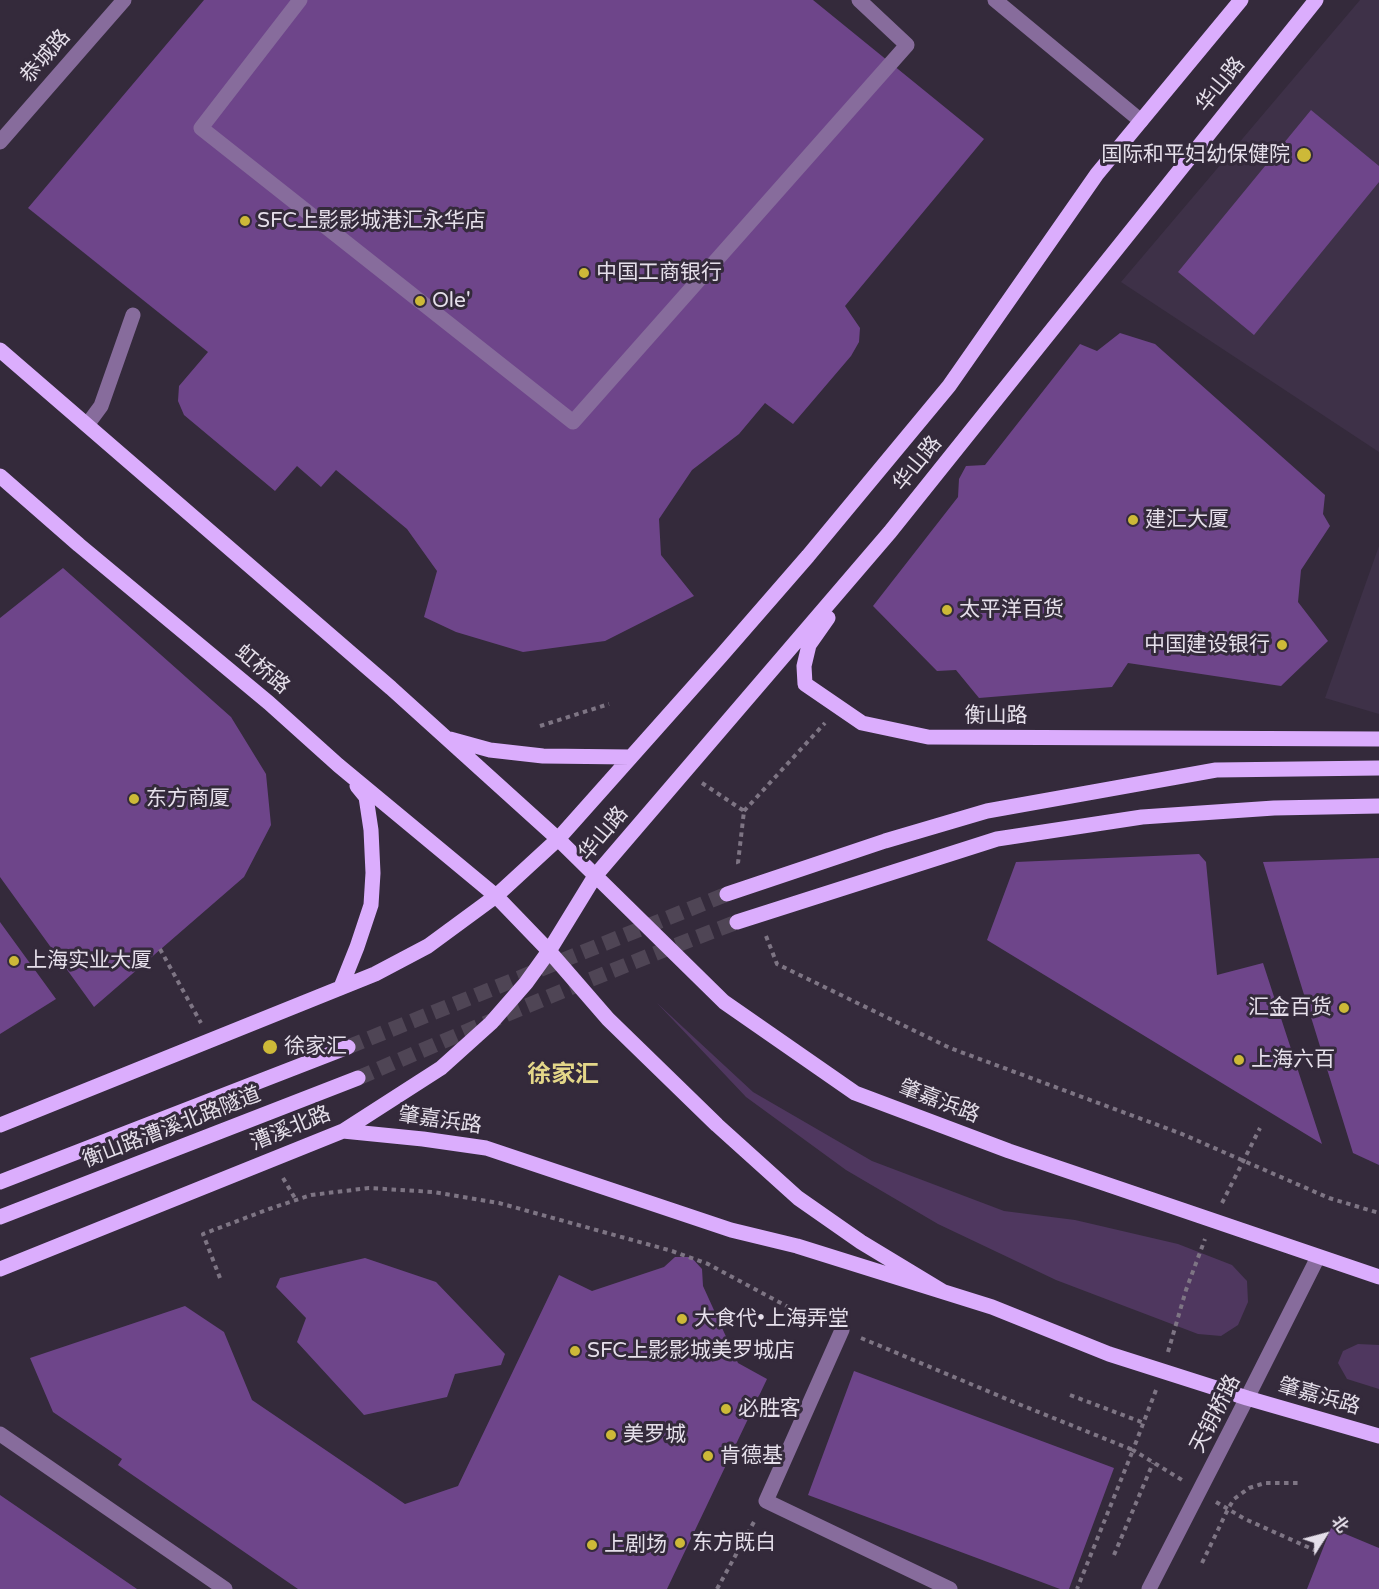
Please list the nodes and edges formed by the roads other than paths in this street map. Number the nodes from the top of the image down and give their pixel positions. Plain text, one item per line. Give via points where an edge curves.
1 (124, 0) edge
2 (300, 0) edge
3 (859, 0) edge
4 (995, 0) edge
5 (1241, 0) edge
6 (1316, 0) edge
7 (1141, 121) junction
8 (0, 142) edge
9 (133, 315) dead end
10 (0, 350) edge
11 (87, 425) junction
12 (0, 476) edge
13 (890, 532) junction
14 (447, 738) junction
15 (1379, 739) edge
16 (630, 757) junction
17 (338, 765) junction
18 (1379, 768) edge
19 (1379, 806) edge
20 (558, 839) junction
21 (596, 876) junction
22 (727, 894) tunnel mouth
23 (496, 896) junction
24 (737, 922) tunnel mouth
25 (549, 951) junction
26 (341, 987) junction
27 (348, 1047) tunnel mouth
28 (358, 1078) tunnel mouth
29 (0, 1125) edge
30 (343, 1131) junction
31 (0, 1182) edge
32 (0, 1217) edge
33 (1318, 1257) junction
34 (0, 1269) edge
35 (1379, 1277) edge
36 (942, 1291) junction
37 (842, 1330) road end
38 (1247, 1398) junction
39 (0, 1434) edge
40 (1379, 1436) edge
41 (225, 1589) edge
42 (950, 1589) edge
43 (1149, 1589) edge

1 - 8 street, 恭城路
2 - 3 street via 201,128 573,422 907,45
4 - 7 street
5 - 7 main road, 华山路
6 - 13 main road, 华山路
7 - 16 main road, 华山路 via 1098,174 949,386 801,564
9 - 11 street via 102,406
10 - 11 main road
11 - 14 main road
12 - 17 main road, 虹桥路 via 269,702
13 - 15 main road, 衡山路 via 809,645 804,666 805,684 862,723 928,737
13 - 21 main road, 华山路
14 - 16 main road via 490,750 543,756
14 - 20 main road
16 - 20 main road, 华山路
17 - 23 main road, 虹桥路
17 - 26 main road via 366,797 373,873 371,905
18 - 22 main road via 1216,770 987,811
19 - 24 main road via 1142,817 997,839
20 - 21 main road, 肇嘉浜路
20 - 23 main road, 华山路
21 - 25 main road, 华山路
21 - 33 main road, 肇嘉浜路 via 724,1002 855,1093 1009,1151
23 - 25 main road, 肇嘉浜路
23 - 26 main road via 428,946
25 - 30 main road, 漕溪北路 via 491,1023 441,1068
25 - 36 main road, 肇嘉浜路 via 608,1019 798,1198
26 - 29 main road
27 - 31 main road, 衡山路漕溪北路隧道
28 - 32 main road, 衡山路漕溪北路隧道
30 - 34 main road, 漕溪北路
30 - 36 main road, 肇嘉浜路 via 486,1148 731,1230
33 - 35 main road, 肇嘉浜路
33 - 38 street, 天钥桥路
36 - 38 main road, 肇嘉浜路 via 1109,1354
37 - 42 street via 766,1501
38 - 40 main road, 肇嘉浜路
38 - 43 street, 天钥桥路
39 - 41 street

